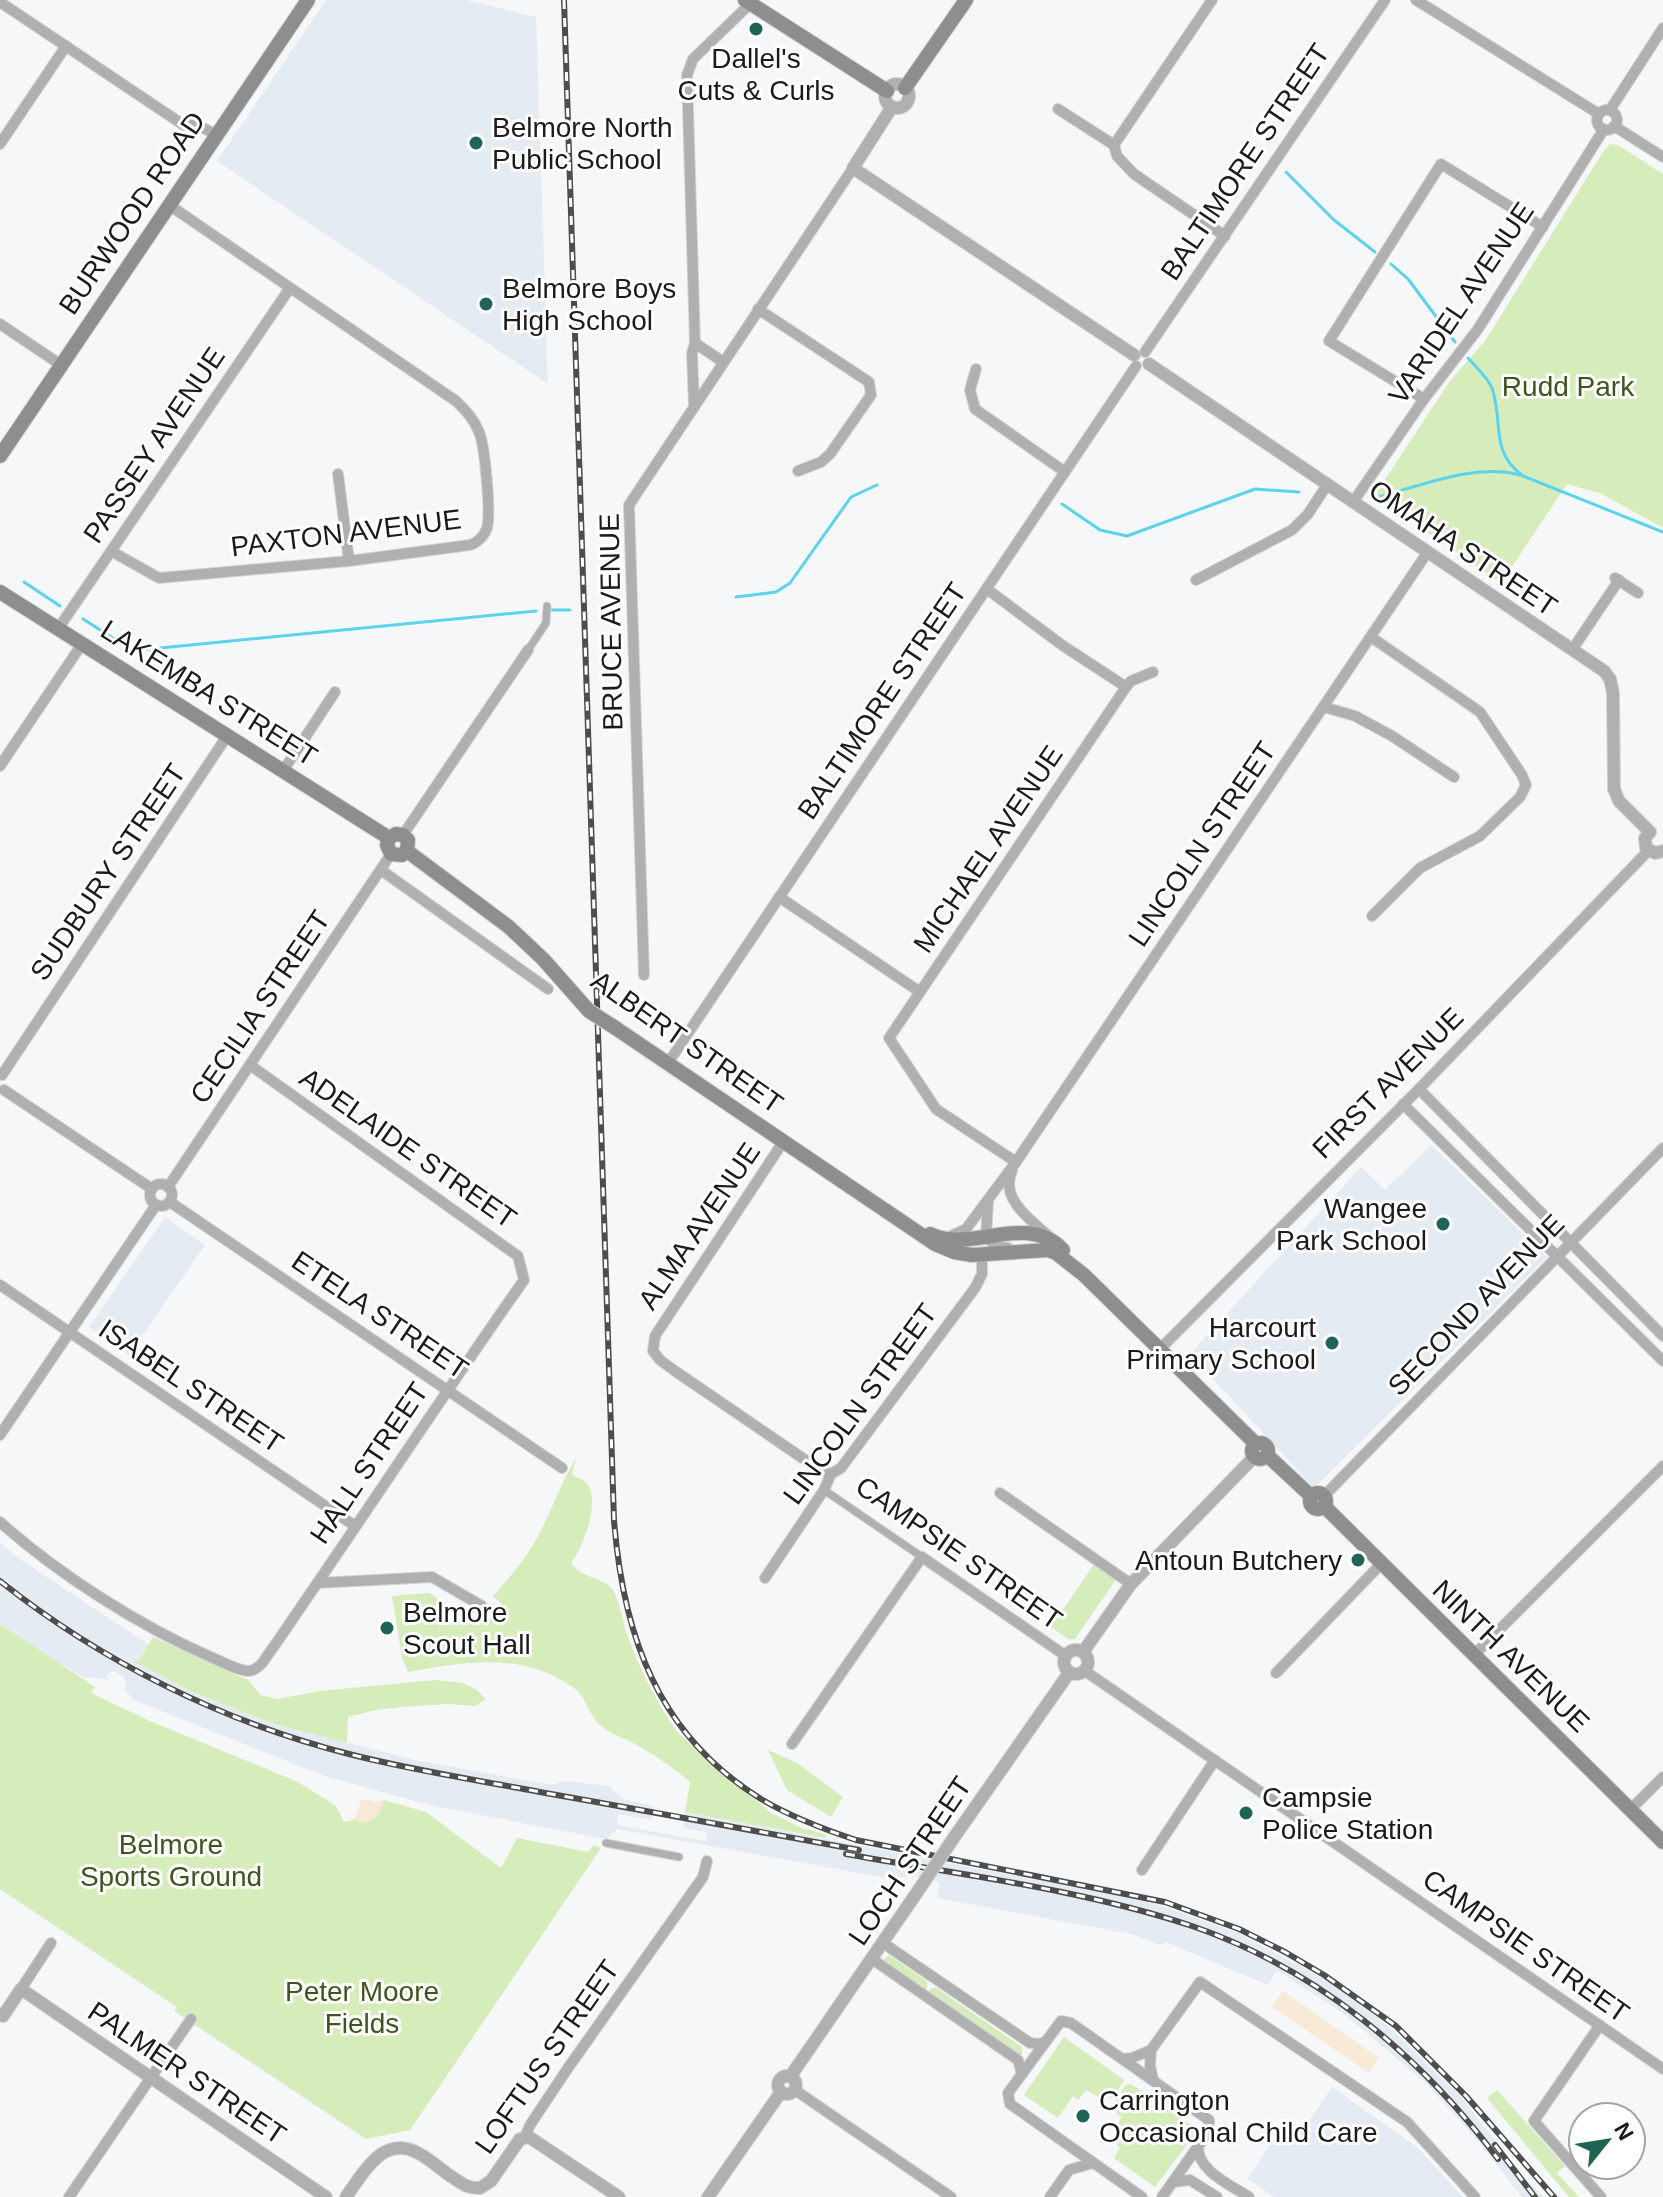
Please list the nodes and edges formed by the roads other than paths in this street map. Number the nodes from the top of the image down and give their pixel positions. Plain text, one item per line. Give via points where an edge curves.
1 (308, 0) edge
2 (966, 0) edge
3 (1212, 0) edge
4 (1385, 0) edge
5 (1416, 0) edge
6 (750, 1) edge
7 (0, 2) edge
8 (1663, 28) edge
9 (66, 46) junction
10 (905, 88) junction
11 (887, 91) junction
12 (892, 107) junction
13 (1058, 109) dead end
14 (1604, 112) junction
15 (1609, 127) junction
16 (217, 135) junction
17 (0, 144) edge
18 (1114, 145) junction
19 (1663, 157) edge
20 (853, 168) junction
21 (169, 205) junction
22 (1543, 227) junction
23 (1225, 236) junction
24 (290, 288) junction
25 (758, 309) junction
26 (0, 324) edge
27 (695, 343) junction
28 (1141, 359) junction
29 (723, 362) junction
30 (61, 365) junction
31 (976, 369) dead end
32 (1424, 399) junction
33 (694, 405) junction
34 (0, 456) edge
35 (798, 471) dead end
36 (1065, 472) junction
37 (338, 474) dead end
38 (1327, 485) junction
39 (1353, 502) junction
40 (111, 551) junction
41 (1427, 553) junction
42 (349, 561) junction
43 (1196, 580) dead end
44 (987, 589) junction
45 (0, 592) edge
46 (1638, 593) dead end
47 (547, 606) dead end
48 (58, 629) junction
49 (1371, 637) junction
50 (82, 644) junction
51 (528, 650) joint
52 (1572, 650) junction
53 (1153, 672) dead end
54 (1126, 687) junction
55 (335, 692) dead end
56 (1324, 707) junction
57 (227, 736) junction
58 (0, 766) edge
59 (283, 771) junction
60 (1454, 777) dead end
61 (1656, 833) edge
62 (396, 837) junction
63 (407, 851) junction
64 (1659, 851) edge
65 (391, 854) junction
66 (381, 870) junction
67 (779, 897) junction
68 (1372, 916) dead end
69 (644, 975) dead end
70 (548, 989) dead end
71 (920, 992) junction
72 (668, 1063) junction
73 (250, 1065) junction
74 (1, 1074) edge
75 (1419, 1089) junction
76 (2, 1092) edge
77 (1403, 1104) junction
78 (783, 1142) junction
79 (1663, 1148) edge
80 (1016, 1162) junction
81 (168, 1187) junction
82 (152, 1189) junction
83 (989, 1196) junction
84 (170, 1202) junction
85 (873, 1203) junction
86 (156, 1205) junction
87 (986, 1236) junction
88 (937, 1237) junction
89 (1572, 1242) junction
90 (1059, 1246) junction
91 (1030, 1250) junction
92 (982, 1255) junction
93 (1557, 1258) junction
94 (1084, 1275) junction
95 (524, 1280) joint
96 (0, 1285) edge
97 (69, 1332) junction
98 (655, 1336) joint
99 (1663, 1336) edge
100 (1160, 1349) junction
101 (1663, 1361) edge
102 (447, 1390) junction
103 (0, 1435) edge
104 (1259, 1452) junction
105 (1663, 1466) edge
106 (562, 1468) dead end
107 (831, 1474) junction
108 (824, 1490) junction
109 (1000, 1493) dead end
110 (1320, 1500) junction
111 (0, 1522) edge
112 (355, 1526) junction
113 (922, 1557) junction
114 (1381, 1564) junction
115 (765, 1578) dead end
116 (318, 1583) junction
117 (1131, 1584) junction
118 (482, 1606) dead end
119 (1083, 1652) junction
120 (1474, 1655) junction
121 (1066, 1656) junction
122 (1085, 1671) junction
123 (1069, 1673) junction
124 (1276, 1673) dead end
125 (792, 1744) dead end
126 (1215, 1760) junction
127 (1663, 1777) edge
128 (1631, 1809) junction
129 (1663, 1842) edge
130 (606, 1843) dead end
131 (679, 1857) dead end
132 (707, 1861) dead end
133 (1142, 1870) dead end
134 (51, 1943) dead end
135 (883, 1943) junction
136 (872, 1959) junction
137 (21, 1989) junction
138 (1, 2016) edge
139 (191, 2019) dead end
140 (1600, 2025) junction
141 (1045, 2042) junction
142 (1151, 2050) junction
143 (1123, 2059) junction
144 (1663, 2069) edge
145 (1022, 2074) junction
146 (150, 2077) junction
147 (790, 2077) junction
148 (1153, 2080) junction
149 (795, 2090) junction
150 (781, 2092) junction
151 (525, 2137) junction
152 (1068, 2146) junction
153 (1198, 2146) junction
154 (1093, 2163) junction
155 (1069, 2170) junction
156 (1173, 2182) junction
157 (69, 2197) edge
158 (326, 2197) edge
159 (346, 2197) edge
160 (619, 2197) edge
161 (708, 2197) edge
162 (951, 2197) edge
163 (1050, 2197) edge
164 (1142, 2197) edge
165 (1162, 2197) edge
166 (1217, 2197) edge
167 (1249, 2197) edge
168 (1475, 2197) edge
169 (1601, 2197) edge

1 - 16 main road, BURWOOD ROAD
2 - 10 main road
3 - 18 street
4 - 23 street, BALTIMORE STREET
5 - 14 street
6 - 11 main road
6 - 27 street via 693,59 687,75
7 - 9 street
8 - 14 street
9 - 16 street via 185,126 195,124
9 - 17 street
10 - 11 street via 894,85
10 - 12 street via 907,103
11 - 12 street
12 - 20 street, BRUCE AVENUE
13 - 18 street
14 - 15 street via 1598,123
14 - 15 street via 1616,117
15 - 19 street
15 - 22 street, VARIDEL AVENUE
16 - 21 main road, BURWOOD ROAD
18 - 23 street via 1134,174
20 - 25 street, BRUCE AVENUE
20 - 28 street, OMAHA STREET
21 - 24 street, PAXTON AVENUE
21 - 30 main road, BURWOOD ROAD
22 - 32 street, VARIDEL AVENUE via 1478,329
22 - 32 street via 1441,164 1329,341
23 - 28 street, BALTIMORE STREET
24 - 40 street, PASSEY AVENUE
24 - 42 street, PAXTON AVENUE via 456,401 473,418 483,446 487,529 477,543
25 - 29 street, BRUCE AVENUE
25 - 35 street via 872,388 830,454
26 - 30 street
27 - 29 street
27 - 33 street
28 - 36 street, BALTIMORE STREET
28 - 38 street, OMAHA STREET
29 - 33 street, BRUCE AVENUE
30 - 34 main road, BURWOOD ROAD
31 - 36 street via 970,390 975,409
32 - 39 street, VARIDEL AVENUE
33 - 69 street, BRUCE AVENUE via 629,505
36 - 44 street, BALTIMORE STREET
37 - 42 street
38 - 39 street, OMAHA STREET
38 - 43 street via 1292,530
39 - 41 street, OMAHA STREET
40 - 42 street, PAXTON AVENUE via 159,578
40 - 48 street, PASSEY AVENUE
41 - 49 street, LINCOLN STREET
41 - 52 street, OMAHA STREET
44 - 54 street
44 - 67 street, BALTIMORE STREET
45 - 48 main road, LAKEMBA STREET
46 - 52 street via 1617,579
47 - 51 street via 546,623
48 - 50 main road, LAKEMBA STREET
49 - 56 street, LINCOLN STREET
49 - 68 street via 1480,712 1526,785 1480,836 1420,868
50 - 57 main road, LAKEMBA STREET
50 - 58 street
51 - 62 street
52 - 61 street, OMAHA STREET via 1610,679 1614,789 1619,801
53 - 54 street, MICHAEL AVENUE
54 - 71 street, MICHAEL AVENUE
55 - 59 street
56 - 60 street via 1355,716
56 - 80 street, LINCOLN STREET
57 - 59 main road, LAKEMBA STREET
57 - 74 street, SUDBURY STREET
59 - 62 main road, LAKEMBA STREET
61 - 64 street via 1645,841
62 - 63 main road via 409,844
62 - 65 main road via 387,845
63 - 65 main road
63 - 72 main road, ALBERT STREET, bridge via 509,927 589,1011
64 - 75 street, FIRST AVENUE
65 - 66 street, CECILIA STREET
66 - 70 street, ALBERT STREET
66 - 73 street, CECILIA STREET
67 - 71 street
67 - 72 street, BALTIMORE STREET
71 - 80 street, MICHAEL AVENUE via 889,1038 936,1109
72 - 78 main road, ALBERT STREET
73 - 81 street, CECILIA STREET
73 - 95 street, ADELAIDE STREET via 518,1256
74 - 76 street via 6,1084
75 - 77 street, FIRST AVENUE
75 - 89 street
76 - 82 street
77 - 93 street
77 - 100 street, FIRST AVENUE
78 - 85 main road, ALBERT STREET
78 - 98 street, ALMA AVENUE
79 - 89 street, SECOND AVENUE
80 - 83 street, LINCOLN STREET
80 - 90 street, LINCOLN STREET via 1009,1194
81 - 82 street
81 - 84 street
82 - 86 street
83 - 87 street
83 - 88 street, LINCOLN STREET via 962,1232
84 - 86 street
84 - 102 street, ETELA STREET
85 - 88 main road, ALBERT STREET
85 - 92 main road, ALBERT STREET via 944,1249
86 - 97 street
87 - 88 main road, ALBERT STREET
87 - 90 main road, ALBERT STREET via 1024,1232
87 - 91 street via 995,1246
89 - 93 street, SECOND AVENUE
89 - 99 street
90 - 94 main road, ALBERT STREET
91 - 92 main road, ALBERT STREET
91 - 94 main road, ALBERT STREET via 1056,1253
92 - 107 street, LINCOLN STREET via 975,1288 841,1468
93 - 101 street
93 - 110 street, SECOND AVENUE
94 - 100 main road, NINTH AVENUE
95 - 102 street, HALL STREET
96 - 97 street, ISABEL STREET
97 - 103 street
97 - 112 street, ISABEL STREET
98 - 107 street, CAMPSIE STREET via 653,1351 660,1360
100 - 104 main road, NINTH AVENUE
102 - 106 street, ETELA STREET
102 - 112 street, HALL STREET
104 - 110 main road, NINTH AVENUE
104 - 117 street
105 - 120 street
107 - 108 street, LINCOLN STREET
108 - 113 street, CAMPSIE STREET
108 - 115 street, LINCOLN STREET
109 - 117 street
110 - 114 main road, NINTH AVENUE
111 - 116 street, HALL STREET via 146,1625 246,1671 263,1662
112 - 116 street, HALL STREET
113 - 121 street, CAMPSIE STREET
113 - 125 street
114 - 120 main road, NINTH AVENUE
114 - 124 street
116 - 118 street via 432,1577
117 - 119 street
119 - 121 street
119 - 122 street via 1089,1661
120 - 128 main road, NINTH AVENUE
121 - 123 street
122 - 123 street
122 - 126 street, CAMPSIE STREET
123 - 135 street, LOCH STREET, bridge
126 - 133 street
126 - 140 street, CAMPSIE STREET
127 - 128 street
128 - 129 main road, NINTH AVENUE
130 - 131 street
132 - 151 street, LOFTUS STREET via 703,1877
134 - 137 street
135 - 136 street, LOCH STREET
135 - 141 street via 1030,2043
136 - 145 street via 1018,2060
136 - 147 street, LOCH STREET
137 - 138 street
137 - 146 street, PALMER STREET
139 - 146 street
140 - 144 street, CAMPSIE STREET
140 - 169 street via 1534,2121
141 - 143 street via 1066,2021
141 - 145 street
142 - 143 street
142 - 148 street
142 - 168 street via 1200,1982 1407,2122
143 - 148 street
145 - 152 street via 1008,2093 1010,2104
146 - 157 street
146 - 158 street, PALMER STREET
147 - 149 street
147 - 150 street via 778,2082
148 - 153 street via 1209,2120 1209,2131
149 - 150 street
149 - 162 street
150 - 161 street
151 - 159 street, LOFTUS STREET via 488,2184 476,2189 414,2151 387,2151 373,2160
151 - 160 street
152 - 154 street
152 - 155 street
153 - 156 street
153 - 167 street via 1207,2169
154 - 155 street
154 - 164 street
155 - 163 street
156 - 165 street
156 - 166 street via 1190,2180

